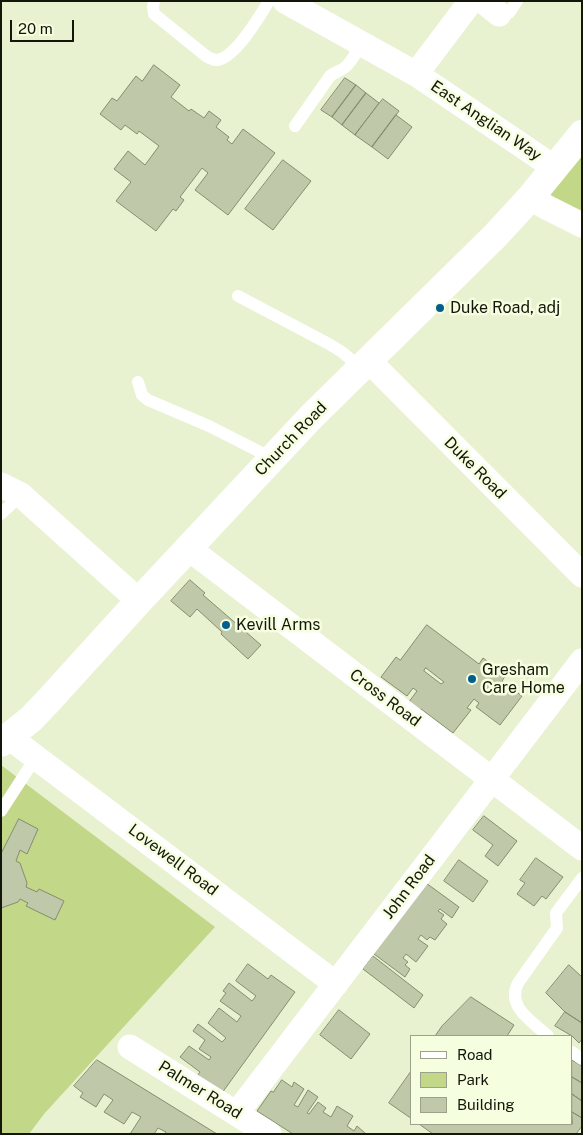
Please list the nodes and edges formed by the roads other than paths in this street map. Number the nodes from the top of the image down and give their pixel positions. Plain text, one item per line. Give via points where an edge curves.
1 (154, 1) edge
2 (269, 1) edge
3 (285, 1) edge
4 (471, 1) edge
5 (361, 44) junction
6 (416, 74) junction
7 (295, 126) dead end
8 (582, 134) edge
9 (555, 168) junction
10 (530, 198) junction
11 (582, 225) edge
12 (238, 296) dead end
13 (365, 365) junction
14 (138, 382) dead end
15 (272, 458) junction
16 (11, 490) edge
17 (1, 514) edge
18 (188, 548) junction
19 (582, 575) edge
20 (139, 601) junction
21 (582, 661) edge
22 (6, 741) edge
23 (36, 756) junction
24 (492, 779) junction
25 (1, 811) edge
26 (582, 848) edge
27 (582, 878) edge
28 (336, 984) junction
29 (547, 1035) edge
30 (130, 1047) dead end
31 (237, 1113) junction
32 (269, 1134) edge

1 - 2 lane via 154,14 206,56 216,60 224,58 249,34
3 - 5 street, East Anglian Way
4 - 6 street, East Anglian Way
5 - 6 street, East Anglian Way
5 - 7 lane via 344,68 330,76
6 - 9 street, East Anglian Way
8 - 9 main road, Church Road
9 - 10 main road, Church Road
10 - 11 street
10 - 13 main road, Church Road
12 - 13 lane
13 - 15 main road, Church Road
13 - 19 street, Duke Road
14 - 15 lane via 142,395 148,400 210,426
15 - 18 main road, Church Road
16 - 17 lane
16 - 20 street
18 - 20 main road, Church Road
18 - 24 street, Cross Road
20 - 22 main road, Church Road via 50,700
21 - 24 street, John Road
22 - 23 street, Lovewell Road
23 - 25 lane
23 - 28 street, Lovewell Road
24 - 26 street, Cross Road
24 - 28 street, John Road
27 - 29 lane via 556,913 556,928 514,991 519,1008
28 - 31 street, John Road
30 - 31 street, Palmer Road
31 - 32 street, Palmer Road

